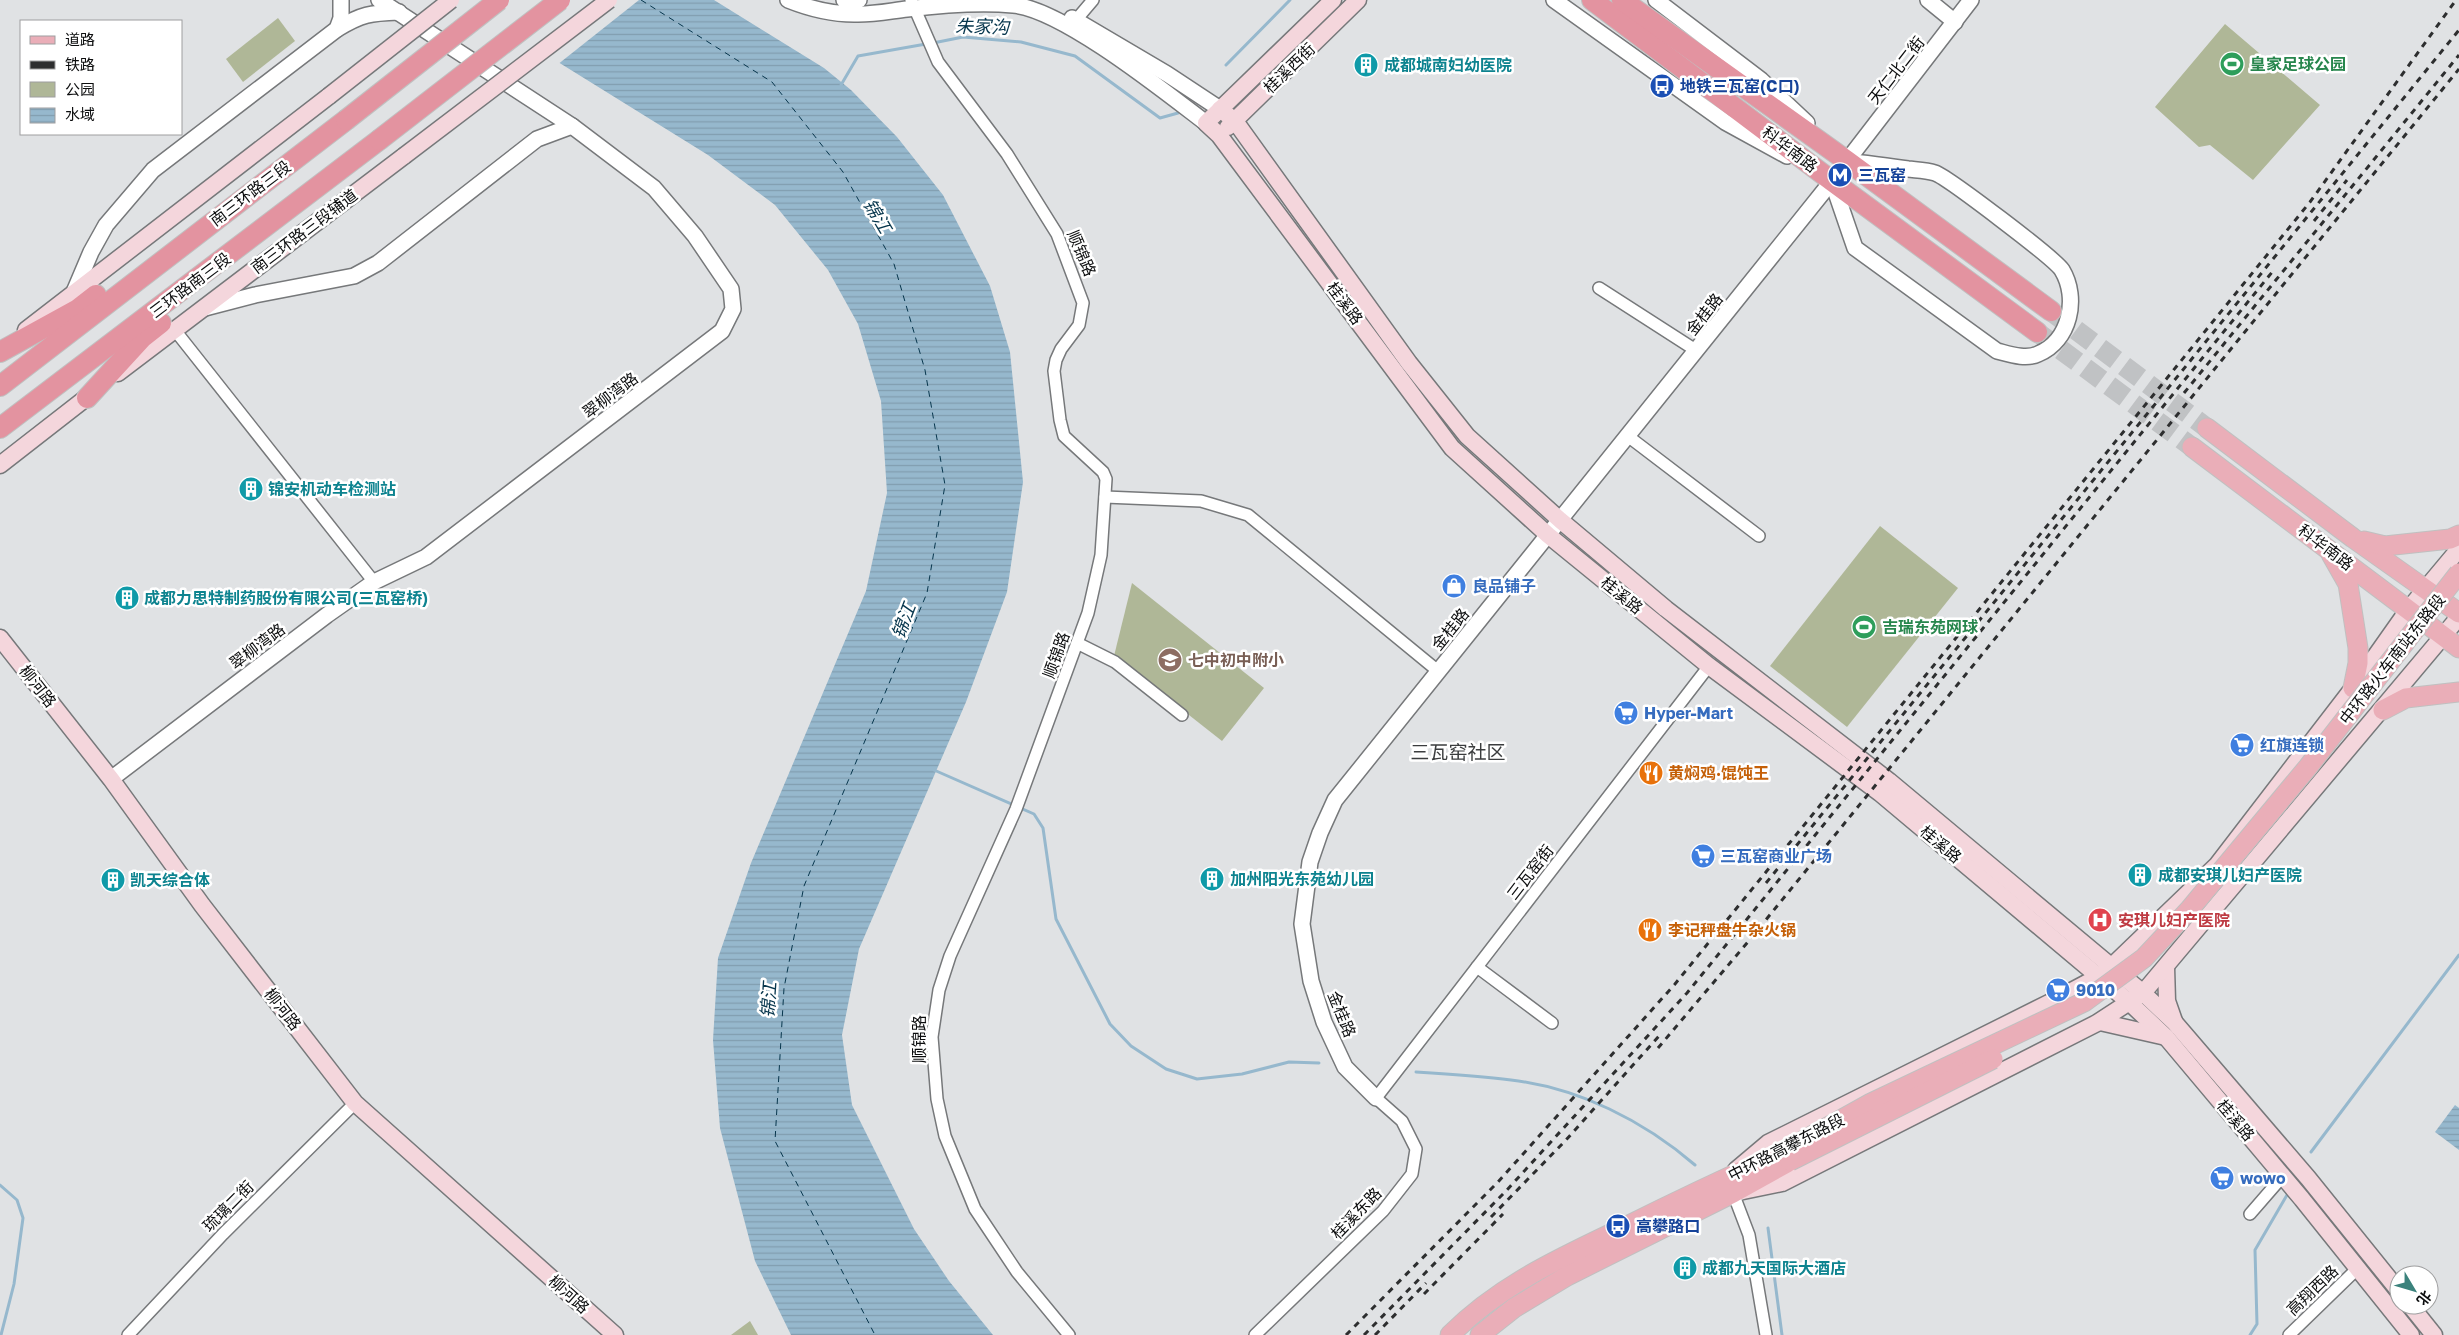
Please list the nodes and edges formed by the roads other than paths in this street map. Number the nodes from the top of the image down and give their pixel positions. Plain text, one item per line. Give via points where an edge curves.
1 (342, 0) edge
2 (380, 0) edge
3 (451, 0) edge
4 (499, 0) edge
5 (560, 0) edge
6 (609, 0) edge
7 (788, 0) edge
8 (844, 0) edge
9 (859, 0) edge
10 (1032, 0) edge
11 (1093, 0) edge
12 (1333, 0) edge
13 (1358, 0) edge
14 (1554, 0) edge
15 (1592, 0) edge
16 (1656, 0) edge
17 (1928, 0) edge
18 (1971, 0) edge
19 (1625, 1) edge
20 (912, 4) edge
21 (399, 12) junction
22 (1076, 20) junction
23 (1955, 22) junction
24 (337, 29) junction
25 (534, 101) junction
26 (1220, 109) junction
27 (1235, 121) junction
28 (1206, 122) junction
29 (572, 126) junction
30 (1219, 135) junction
31 (538, 139) junction
32 (1847, 161) junction
33 (351, 163) junction
34 (1832, 181) junction
35 (243, 198) junction
36 (1599, 288) dead end
37 (74, 292) junction
38 (201, 309) junction
39 (2051, 311) tunnel mouth
40 (174, 329) junction
41 (2037, 332) tunnel mouth
42 (1697, 351) junction
43 (0, 352) edge
44 (0, 386) edge
45 (86, 398) junction
46 (0, 428) edge
47 (2207, 428) tunnel mouth
48 (1629, 437) junction
49 (2192, 447) tunnel mouth
50 (0, 465) edge
51 (1105, 497) junction
52 (1560, 520) junction
53 (1548, 535) junction
54 (1759, 536) dead end
55 (2459, 536) edge
56 (2353, 538) junction
57 (2328, 549) junction
58 (2459, 549) edge
59 (2459, 573) edge
60 (374, 582) junction
61 (2426, 588) junction
62 (2459, 593) edge
63 (2408, 610) junction
64 (2459, 615) edge
65 (0, 638) edge
66 (2444, 638) junction
67 (1077, 643) junction
68 (2459, 648) edge
69 (1709, 666) junction
70 (1438, 671) junction
71 (2353, 688) junction
72 (2459, 692) edge
73 (2383, 710) junction
74 (1182, 716) dead end
75 (111, 779) junction
76 (1477, 967) junction
77 (2166, 967) junction
78 (2129, 970) junction
79 (2098, 977) junction
80 (2143, 993) junction
81 (2130, 1002) junction
82 (2100, 1022) junction
83 (1552, 1023) dead end
84 (2170, 1030) junction
85 (1376, 1098) junction
86 (355, 1103) junction
87 (2282, 1176) junction
88 (1730, 1185) junction
89 (2250, 1214) dead end
90 (2358, 1268) junction
91 (2389, 1279) edge
92 (2418, 1315) edge
93 (128, 1335) edge
94 (615, 1335) edge
95 (1069, 1335) edge
96 (1255, 1335) edge
97 (1450, 1335) edge
98 (1480, 1335) edge
99 (1766, 1335) edge
100 (2289, 1335) edge
101 (2411, 1335) edge
102 (2434, 1335) edge

1 - 24 street
2 - 21 street, 翠柳湾路
3 - 37 main road, bridge
4 - 35 highway, 南三环路三段, bridge
5 - 33 highway, 三环路南三段, bridge
6 - 38 main road, 南三环路三段辅道, bridge
7 - 20 street, 桂溪路 via 806,7 854,14
8 - 9 street
10 - 22 street, 桂溪路
11 - 22 street
12 - 26 main road, 桂溪西街
13 - 27 main road, 桂溪西街
14 - 34 street via 1725,122
15 - 34 highway, 科华南路
16 - 32 street via 1761,80
17 - 23 street
18 - 23 street, 天仁北二街
19 - 32 highway, 科华南路
20 - 28 street, 桂溪路 via 1015,5 1046,16 1100,48
20 - 51 street, 顺锦路 via 938,62 1007,154 1057,234 1080,292 1083,303 1079,325 1061,349 1054,372 1064,436 1103,472
21 - 24 street via 370,13
21 - 25 street, 翠柳湾路
22 - 26 street, 桂溪路
23 - 32 street, 天仁北二街
24 - 37 street via 153,170 106,225
25 - 29 street, 翠柳湾路
25 - 31 street via 544,119
26 - 27 main road, 桂溪路
26 - 28 main road, 桂溪西街
27 - 30 main road, 桂溪西街
27 - 52 main road, 桂溪路 via 1409,363 1467,436
28 - 30 main road, 桂溪路
29 - 31 street
29 - 60 street, 翠柳湾路 via 654,188 683,221 731,289 733,309 722,331 426,557
30 - 53 main road, 桂溪路 via 1452,448
31 - 38 street via 378,263 354,276
32 - 34 street via 1936,173 2046,253 2062,270 2072,308 2065,328 2053,344 2037,355 2016,356 1997,351 1855,248
32 - 39 highway, 科华南路
33 - 45 highway via 280,231 142,338
33 - 46 highway, 三环路南三段
34 - 41 highway, 科华南路
34 - 42 street, 金桂路
35 - 43 highway via 203,214 78,309
35 - 44 highway, 南三环路三段
36 - 42 street
37 - 43 main road
38 - 40 main road, 南三环路三段辅道
40 - 45 main road, 南三环路三段辅道
40 - 60 street
42 - 48 street, 金桂路
45 - 50 main road, 南三环路三段辅道
47 - 56 main road, 科华南路
48 - 52 street, 金桂路
48 - 54 street
49 - 57 main road, 科华南路
51 - 67 street, 顺锦路 via 1102,555
51 - 70 street via 1201,502 1248,515
52 - 53 street, 金桂路
52 - 78 main road, 桂溪路 via 1666,610
53 - 69 main road, 桂溪路
53 - 70 street, 金桂路
55 - 56 main road via 2385,546
56 - 61 main road, 科华南路
57 - 63 main road, 科华南路
57 - 71 main road via 2348,584 2358,648
58 - 61 main road
59 - 78 main road, 中环路火车南站东路段, bridge via 2308,767 2189,910
60 - 75 street, 翠柳湾路
61 - 63 main road
61 - 64 main road, 科华南路
62 - 78 main road, 中环路火车南站东路段 via 2198,918
63 - 66 main road, 科华南路
63 - 71 main road
64 - 66 main road
65 - 75 main road, 柳河路
66 - 68 main road, 科华南路
66 - 73 main road
67 - 74 street via 1115,662
67 - 95 street, 顺锦路 via 1018,805 950,956 939,990 932,1037 937,1099 945,1136 975,1209 1017,1272
69 - 76 street, 三瓦窑街
69 - 79 main road, 桂溪路 via 1880,793
70 - 85 street, 金桂路 via 1336,800 1310,862 1302,924 1311,981 1324,1022 1345,1067
71 - 78 main road
72 - 73 main road via 2406,698
73 - 77 main road
75 - 86 main road, 柳河路 via 202,905
76 - 83 street
76 - 85 street, 三瓦窑街
77 - 80 main road
77 - 84 main road
78 - 79 main road
78 - 80 main road, 桂溪路
78 - 88 main road, 中环路高攀东路段, bridge via 2084,1002 1871,1103 1785,1157
79 - 81 main road, 桂溪路
79 - 88 main road via 1768,1143
80 - 81 main road
80 - 84 main road, 桂溪路
81 - 82 main road
81 - 84 main road, 桂溪路
82 - 84 main road
82 - 88 main road via 1782,1183
84 - 87 main road, 桂溪路
84 - 91 main road, 桂溪路 via 2308,1178
85 - 96 street, 桂溪东路 via 1402,1121 1416,1149 1412,1174 1383,1211
86 - 93 street, 琉璃二街 via 223,1234
86 - 94 main road, 柳河路
87 - 89 street
87 - 90 main road, 桂溪路
88 - 97 main road, 中环路高攀东路段 via 1555,1261 1501,1291
88 - 98 main road, 中环路高攀东路段 via 1567,1276 1514,1308
88 - 99 street via 1749,1235
90 - 100 street, 高翔西路
90 - 101 main road, 桂溪路
92 - 102 main road

